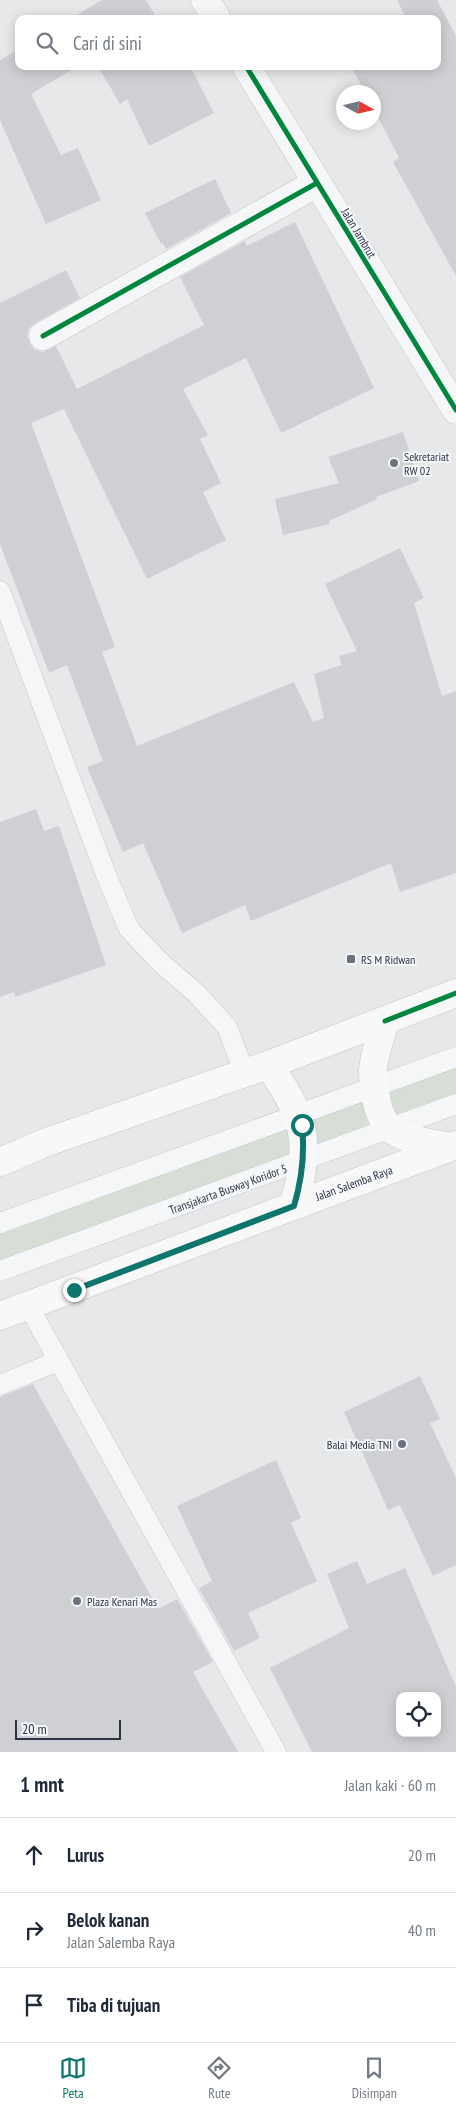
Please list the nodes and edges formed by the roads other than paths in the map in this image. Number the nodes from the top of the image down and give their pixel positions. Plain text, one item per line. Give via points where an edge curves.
1 (206, 0) edge
2 (215, 15) edge
3 (248, 70) edge
4 (318, 183) junction
5 (44, 336) dead end
6 (456, 410) edge
7 (0, 591) edge
8 (456, 993) edge
9 (385, 1021) junction
10 (456, 1057) edge
11 (257, 1070) junction
12 (374, 1086) junction
13 (456, 1104) edge
14 (298, 1115) junction
15 (390, 1129) junction
16 (454, 1146) edge
17 (303, 1161) junction
18 (0, 1162) edge
19 (294, 1206) junction
20 (0, 1223) edge
21 (0, 1271) edge
22 (29, 1307) junction
23 (0, 1316) edge
24 (58, 1361) junction
25 (0, 1385) edge
26 (276, 1752) edge

1 - 2 street
3 - 4 street, Jalan Jambrut
4 - 5 street
4 - 6 street, Jalan Jambrut
7 - 11 lane via 106,875 129,928 228,1027
8 - 9 main road
9 - 11 main road
9 - 12 main road via 373,1069
10 - 12 lane
11 - 14 main road via 286,1090
11 - 18 main road via 48,1142
12 - 14 lane
12 - 15 main road via 383,1119
13 - 15 lane, Transjakarta Busway Koridor 5
14 - 17 main road
14 - 20 lane
15 - 16 main road via 419,1140
15 - 17 lane, Transjakarta Busway Koridor 5
16 - 19 main road, Jalan Salemba Raya
17 - 19 main road
17 - 21 lane, Transjakarta Busway Koridor 5
19 - 22 main road, Jalan Salemba Raya
22 - 23 main road, Jalan Salemba Raya
22 - 24 lane
24 - 25 lane
24 - 26 lane

